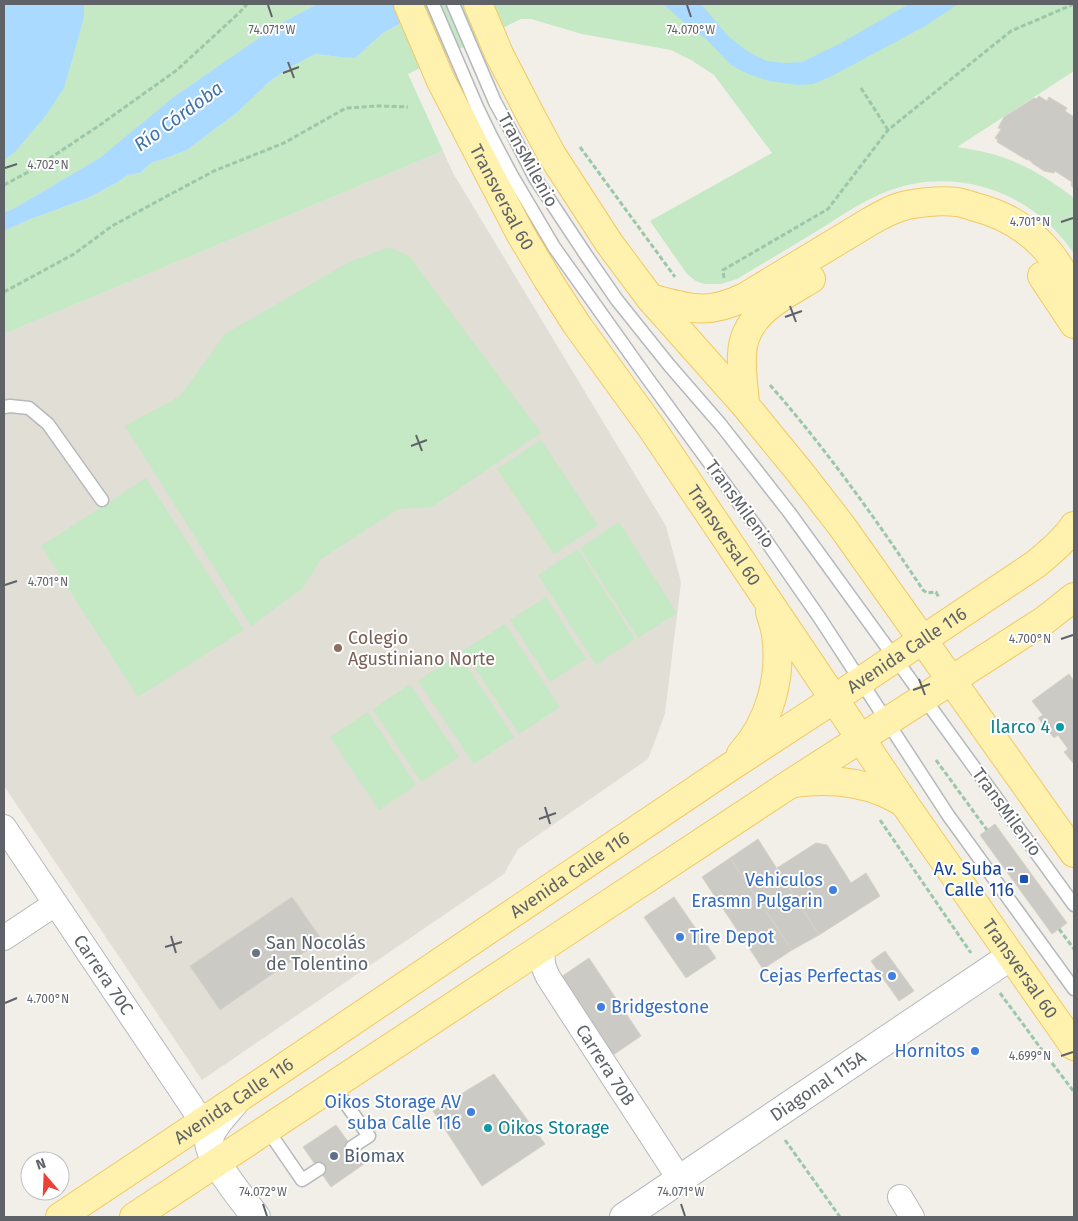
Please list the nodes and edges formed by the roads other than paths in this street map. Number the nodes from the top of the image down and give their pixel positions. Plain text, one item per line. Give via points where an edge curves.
1 (408, 4) edge
2 (433, 4) edge
3 (453, 4) edge
4 (478, 4) edge
5 (490, 61) junction
6 (452, 77) junction
7 (1074, 291) edge
8 (650, 298) junction
9 (1074, 324) edge
10 (745, 405) junction
11 (4, 407) edge
12 (102, 500) dead end
13 (1074, 526) edge
14 (758, 585) junction
15 (1074, 597) edge
16 (923, 640) junction
17 (895, 658) junction
18 (951, 680) junction
19 (861, 681) junction
20 (924, 698) junction
21 (834, 699) junction
22 (887, 722) junction
23 (861, 739) junction
24 (727, 769) junction
25 (790, 784) junction
26 (904, 803) junction
27 (4, 827) edge
28 (1074, 853) edge
29 (55, 904) junction
30 (1074, 905) edge
31 (4, 938) edge
32 (543, 947) junction
33 (1012, 956) junction
34 (1074, 989) edge
35 (1074, 1046) edge
36 (334, 1086) junction
37 (237, 1099) junction
38 (203, 1123) junction
39 (267, 1130) junction
40 (352, 1147) dead end
41 (217, 1163) junction
42 (319, 1169) dead end
43 (680, 1180) junction
44 (900, 1198) dead end
45 (60, 1217) edge
46 (134, 1217) edge
47 (256, 1217) edge
48 (624, 1217) edge
49 (912, 1217) edge

1 - 6 main road, Transversal 60
2 - 6 lane, TransMilenio
3 - 5 lane, TransMilenio
4 - 5 main road
5 - 8 main road via 608,243
5 - 17 lane, TransMilenio via 496,102 535,178 586,255 617,300 789,512
6 - 14 main road, Transversal 60 via 520,233 548,280
6 - 19 lane, TransMilenio via 481,115 554,247 760,532
7 - 8 main road via 1048,251 1030,233 1011,220 982,208 945,201 888,212 731,304 716,308 687,308
8 - 10 main road
9 - 10 main road via 1031,260 1004,236 964,219 910,222 878,237 756,316 743,342
10 - 16 main road via 841,525
11 - 12 lane via 29,408 48,424
13 - 16 main road, Avenida Calle 116 via 1036,564
14 - 21 main road, Transversal 60
14 - 24 main road via 776,633 775,685 766,716 750,744
15 - 18 main road via 1045,620
16 - 17 main road, Avenida Calle 116
16 - 18 main road
17 - 19 main road, Avenida Calle 116
17 - 20 lane, TransMilenio
18 - 20 main road
18 - 28 main road
19 - 21 main road, Avenida Calle 116
19 - 22 lane, TransMilenio
20 - 22 main road
20 - 30 lane, TransMilenio
21 - 23 main road, Transversal 60
21 - 24 main road, Avenida Calle 116
22 - 23 main road
22 - 34 lane, TransMilenio via 948,815
23 - 25 main road
23 - 26 main road, Transversal 60
24 - 37 main road, Avenida Calle 116
25 - 26 main road via 811,781 854,784 883,792
25 - 32 main road
26 - 33 main road, Transversal 60
27 - 29 street, Carrera 70C
29 - 31 street
29 - 38 street, Carrera 70C
32 - 36 main road
32 - 43 street, Carrera 70B via 543,967 548,977
33 - 35 main road, Transversal 60
33 - 43 street, Diagonal 115A
36 - 39 main road
36 - 40 lane via 369,1136
37 - 38 main road, Avenida Calle 116
37 - 41 street via 211,1132 210,1150
38 - 45 main road, Avenida Calle 116
39 - 41 main road
39 - 42 lane via 302,1180
41 - 46 main road
41 - 47 street
43 - 48 street, Diagonal 115A
44 - 49 street

